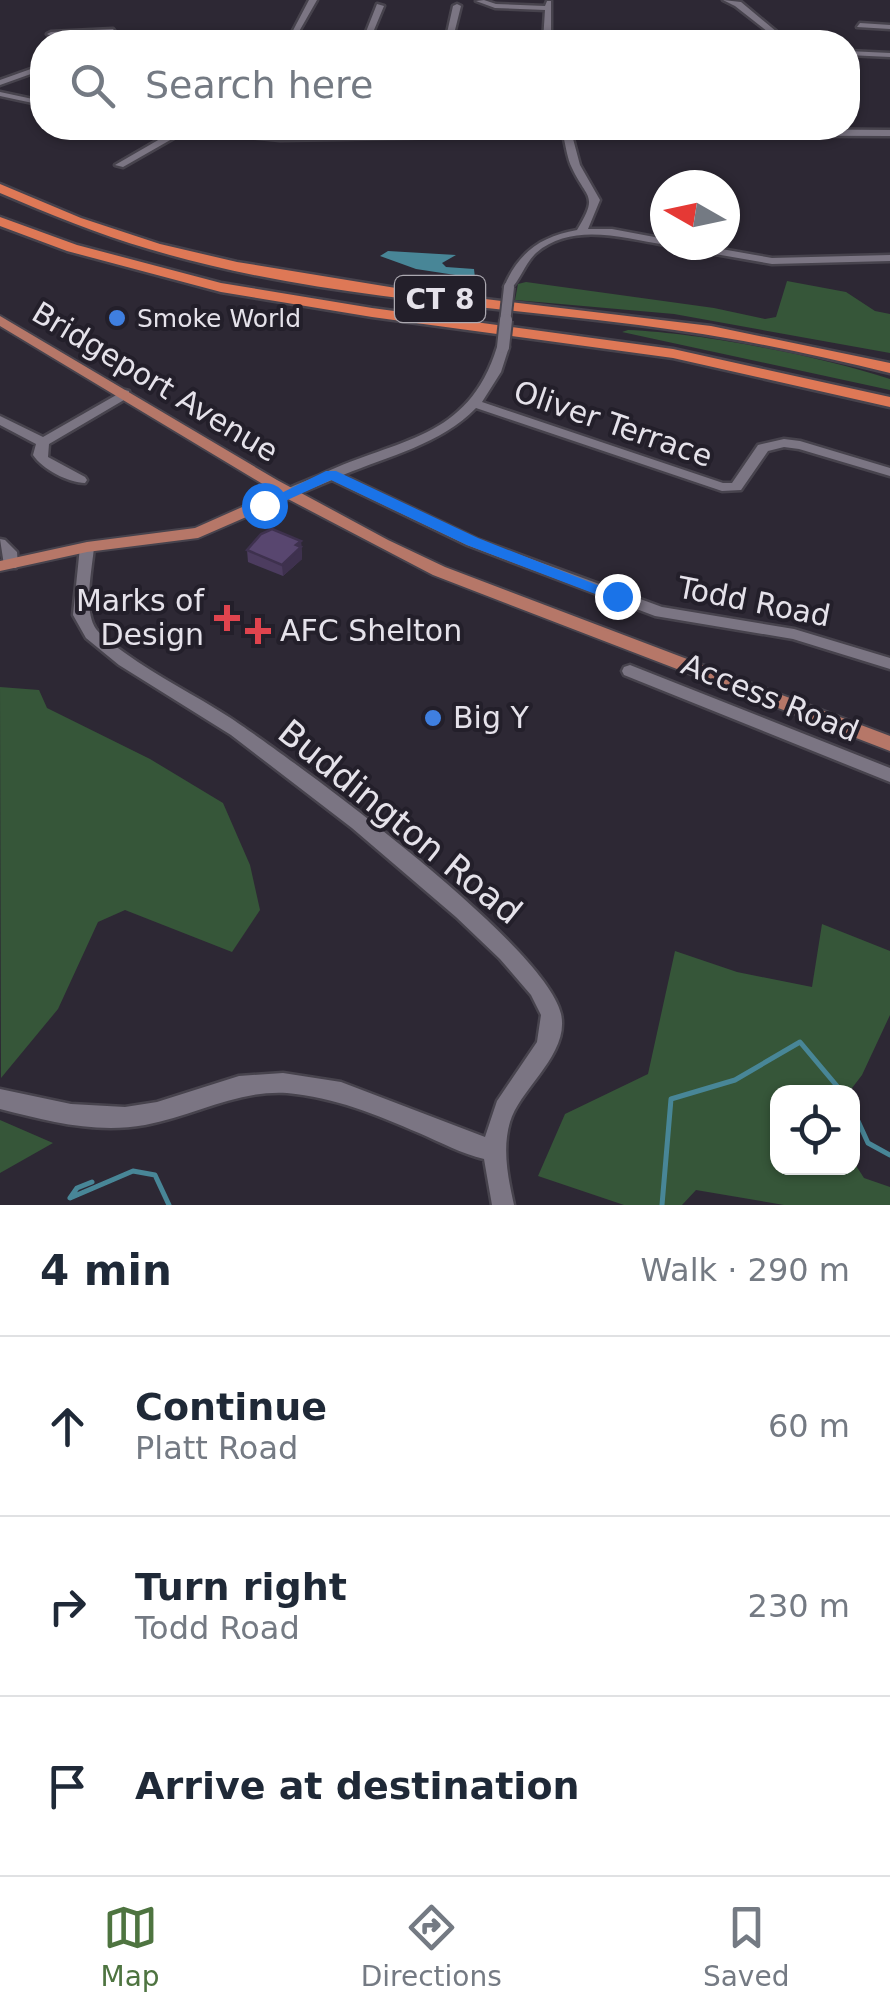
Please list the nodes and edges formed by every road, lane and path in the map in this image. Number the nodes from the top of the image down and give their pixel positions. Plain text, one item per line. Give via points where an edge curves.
1 (313, 0) edge
2 (727, 0) edge
3 (480, 1) edge
4 (549, 4) edge
5 (380, 6) dead end
6 (457, 6) dead end
7 (860, 26) dead end
8 (890, 27) edge
9 (297, 30) edge
10 (370, 30) edge
11 (451, 30) edge
12 (547, 30) edge
13 (770, 30) edge
14 (860, 54) edge
15 (890, 55) edge
16 (30, 72) edge
17 (0, 83) edge
18 (0, 94) edge
19 (30, 100) edge
20 (860, 133) edge
21 (890, 133) edge
22 (163, 140) edge
23 (569, 140) edge
24 (120, 165) dead end
25 (0, 188) edge
26 (0, 222) edge
27 (581, 232) junction
28 (650, 239) edge
29 (740, 256) edge
30 (890, 258) edge
31 (0, 320) edge
32 (890, 368) edge
33 (120, 392) junction
34 (890, 402) edge
35 (476, 404) junction
36 (0, 420) edge
37 (38, 439) junction
38 (890, 472) edge
39 (331, 474) junction
40 (80, 480) dead end
41 (286, 494) junction
42 (87, 547) junction
43 (3, 554) edge
44 (890, 664) edge
45 (630, 671) dead end
46 (890, 744) edge
47 (890, 775) edge
48 (0, 1099) edge
49 (494, 1150) junction
50 (502, 1205) edge

1 - 9 street
2 - 13 street
3 - 4 street
4 - 12 street
5 - 10 street
6 - 11 street
7 - 8 street
14 - 15 street
16 - 17 street
18 - 19 street
20 - 21 street
22 - 24 street
23 - 27 street via 575,164 596,196
25 - 32 highway, CT 8 via 106,232 248,267 424,297 690,328
26 - 34 highway, CT 8 via 77,251 234,291 698,358
27 - 28 street
27 - 35 street, bridge via 536,245 517,268 494,377
29 - 30 street via 772,262
31 - 33 main road, Bridgeport Avenue
33 - 37 street
33 - 41 main road, Bridgeport Avenue
35 - 38 street, Oliver Terrace via 722,488 736,487 763,448 784,442
35 - 39 street via 446,429
36 - 37 street
37 - 40 street via 43,460
39 - 41 street
39 - 44 street, Todd Road via 472,542 660,612 794,634
41 - 42 main road via 198,534
41 - 46 main road, Bridgeport Avenue via 439,571
42 - 43 main road
42 - 49 street, Buddington Road via 82,615 91,634 238,732 442,891 536,982 548,1000 551,1032 500,1120
45 - 47 street, Access Road
48 - 49 street via 95,1117 142,1116 252,1084 302,1085 347,1092
49 - 50 street, Buddington Road

